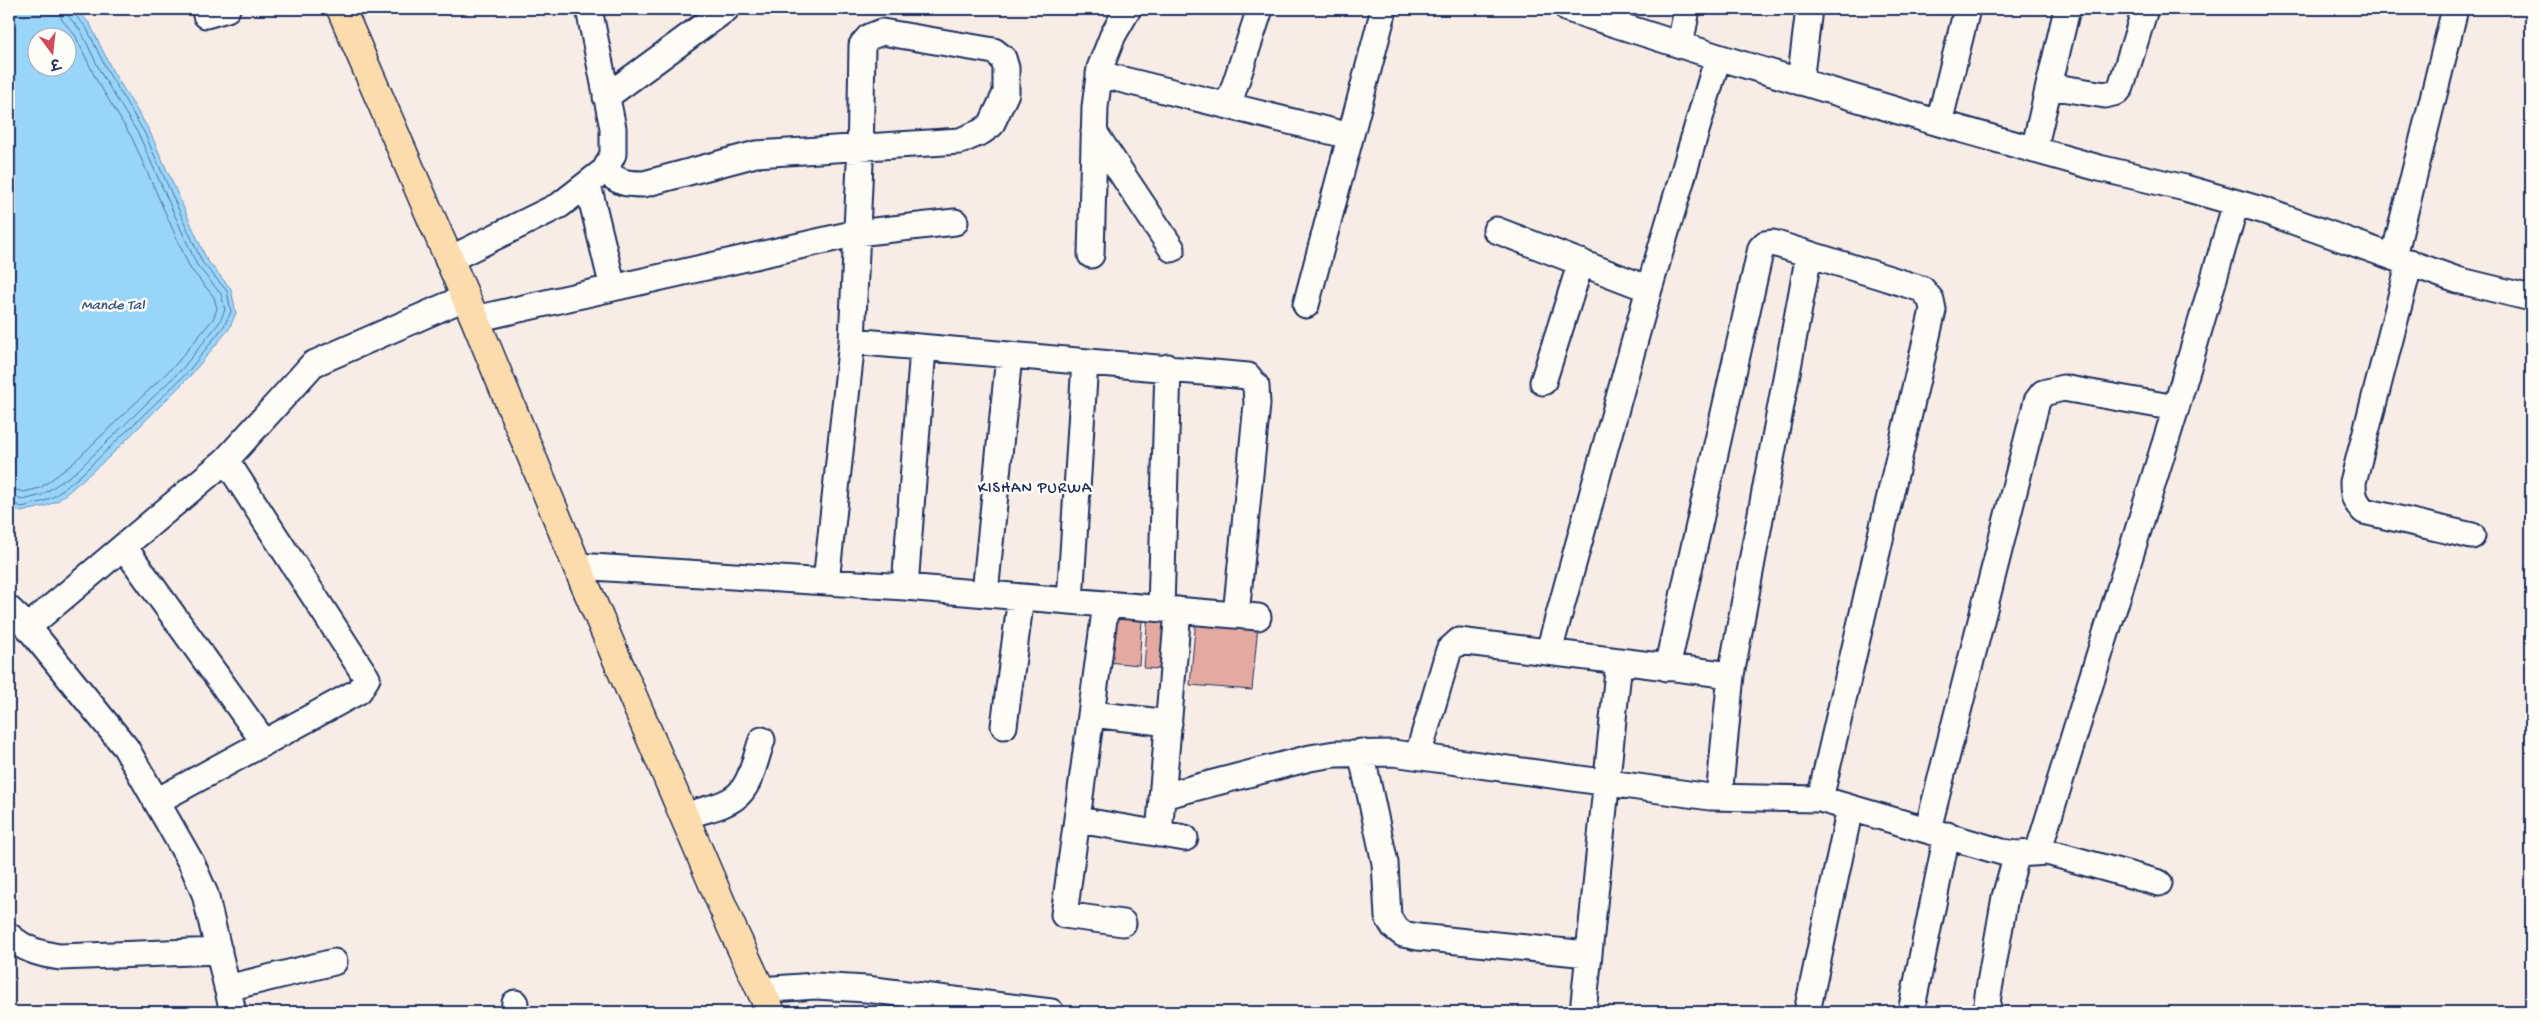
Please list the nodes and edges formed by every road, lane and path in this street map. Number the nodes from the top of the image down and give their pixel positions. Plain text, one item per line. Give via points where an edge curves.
1 (341, 9) edge
2 (589, 9) edge
3 (1128, 9) edge
4 (1260, 9) edge
5 (1384, 9) edge
6 (1568, 9) edge
7 (1687, 9) edge
8 (1809, 9) edge
9 (1967, 9) edge
10 (2067, 9) edge
11 (2145, 9) edge
12 (2455, 9) edge
13 (715, 13) edge
14 (1680, 45) junction
15 (1718, 57) junction
16 (1099, 74) junction
17 (1800, 82) junction
18 (2049, 86) junction
19 (606, 97) junction
20 (1228, 106) junction
21 (1939, 124) junction
22 (1094, 132) junction
23 (1350, 136) junction
24 (860, 148) junction
25 (2034, 150) junction
26 (597, 177) junction
27 (2236, 203) junction
28 (955, 222) dead end
29 (1496, 230) dead end
30 (857, 233) junction
31 (1172, 249) dead end
32 (1809, 254) junction
33 (1091, 255) dead end
34 (2402, 259) junction
35 (448, 260) junction
36 (1581, 262) junction
37 (613, 288) junction
38 (1650, 289) junction
39 (2531, 298) edge
40 (1306, 305) dead end
41 (470, 308) junction
42 (852, 341) junction
43 (923, 348) junction
44 (1009, 356) junction
45 (1085, 362) junction
46 (1168, 367) junction
47 (1543, 382) dead end
48 (2176, 408) junction
49 (226, 460) junction
50 (2472, 536) dead end
51 (124, 547) junction
52 (577, 566) junction
53 (826, 582) junction
54 (905, 587) junction
55 (985, 594) junction
56 (1021, 596) junction
57 (1070, 601) junction
58 (1106, 604) junction
59 (9, 609) edge
60 (1170, 610) junction
61 (28, 627) junction
62 (1549, 651) junction
63 (1619, 660) junction
64 (1667, 668) junction
65 (1730, 675) junction
66 (1092, 714) junction
67 (1169, 723) junction
68 (1004, 726) dead end
69 (762, 740) dead end
70 (264, 742) junction
71 (1361, 752) junction
72 (1418, 755) junction
73 (1606, 782) junction
74 (1163, 796) junction
75 (1719, 798) junction
76 (1820, 799) junction
77 (157, 801) junction
78 (1850, 808) junction
79 (684, 816) junction
80 (1078, 820) junction
81 (1937, 832) junction
82 (1159, 834) junction
83 (1185, 838) dead end
84 (2027, 853) junction
85 (2159, 883) dead end
86 (1123, 923) dead end
87 (9, 936) edge
88 (219, 951) junction
89 (1587, 954) junction
90 (334, 962) dead end
91 (227, 988) junction
92 (765, 1001) edge
93 (233, 1012) edge
94 (1051, 1012) edge
95 (1583, 1012) edge
96 (1807, 1012) edge
97 (1911, 1012) edge
98 (1989, 1012) edge

1 - 35 main road
2 - 19 street
3 - 16 street via 1113,35
4 - 20 street
5 - 23 street
6 - 14 street
7 - 14 street
8 - 17 street
9 - 21 street
10 - 18 street
11 - 18 street via 2117,92 2105,95
12 - 34 street
13 - 19 street
14 - 15 street
15 - 17 street
15 - 38 street
16 - 20 street
16 - 22 street
17 - 21 street
18 - 25 street
19 - 26 street via 613,128 612,154
20 - 23 street
21 - 25 street
22 - 31 street
22 - 33 street
23 - 40 street
24 - 24 street via 862,45 869,38 882,32 994,51 1002,58 1006,68 1006,93 991,125 981,132 960,141
24 - 26 street via 756,154 644,184 624,184
24 - 30 street
25 - 27 street
26 - 35 street via 560,205
26 - 37 street
27 - 34 street
27 - 48 street
28 - 30 street
29 - 36 street
30 - 37 street
30 - 42 street
32 - 64 street via 1773,243 1761,248
32 - 65 street
32 - 76 street via 1922,289 1931,300 1932,310
34 - 39 street via 2457,280
34 - 50 street via 2353,494 2356,504 2364,511
35 - 41 main road
36 - 38 street
36 - 47 street
37 - 41 street
38 - 62 street
41 - 49 street via 313,364
41 - 52 main road
42 - 43 street
42 - 53 street
43 - 44 street
43 - 54 street
44 - 45 street
44 - 55 street
45 - 46 street
45 - 57 street
46 - 60 street
46 - 60 street via 1248,376 1256,386 1257,404 1247,616
48 - 81 street via 2063,388 2043,393 2037,401
48 - 84 street
49 - 51 street
49 - 70 street via 367,678 359,691
51 - 61 street
51 - 70 street
52 - 53 street
52 - 79 main road
53 - 54 street
54 - 55 street
55 - 56 street
56 - 57 street
56 - 68 street
57 - 58 street
58 - 60 street
58 - 66 street
59 - 61 street
60 - 67 street
61 - 77 street via 126,748
62 - 63 street
62 - 72 street via 1468,640 1453,644
63 - 64 street
63 - 73 street
64 - 65 street
65 - 75 street
66 - 67 street
66 - 80 street
67 - 74 street
69 - 79 street via 747,782 739,794 727,802
70 - 77 street
71 - 72 street
71 - 74 street via 1310,758
71 - 89 street via 1385,863 1388,917 1394,927 1403,934 1418,937
72 - 73 street
73 - 75 street
73 - 89 street
74 - 82 street
75 - 76 street
76 - 78 street
77 - 88 street via 200,879
78 - 81 street
78 - 96 street
79 - 92 main road
80 - 82 street
80 - 86 street via 1064,915
81 - 84 street via 2002,852
81 - 97 street
82 - 83 street
84 - 85 street
84 - 98 street via 2003,907 1988,995
87 - 88 street via 19,945 37,953 60,957
88 - 91 street
89 - 95 street
90 - 91 street
91 - 93 street
92 - 94 street via 814,986 866,989

